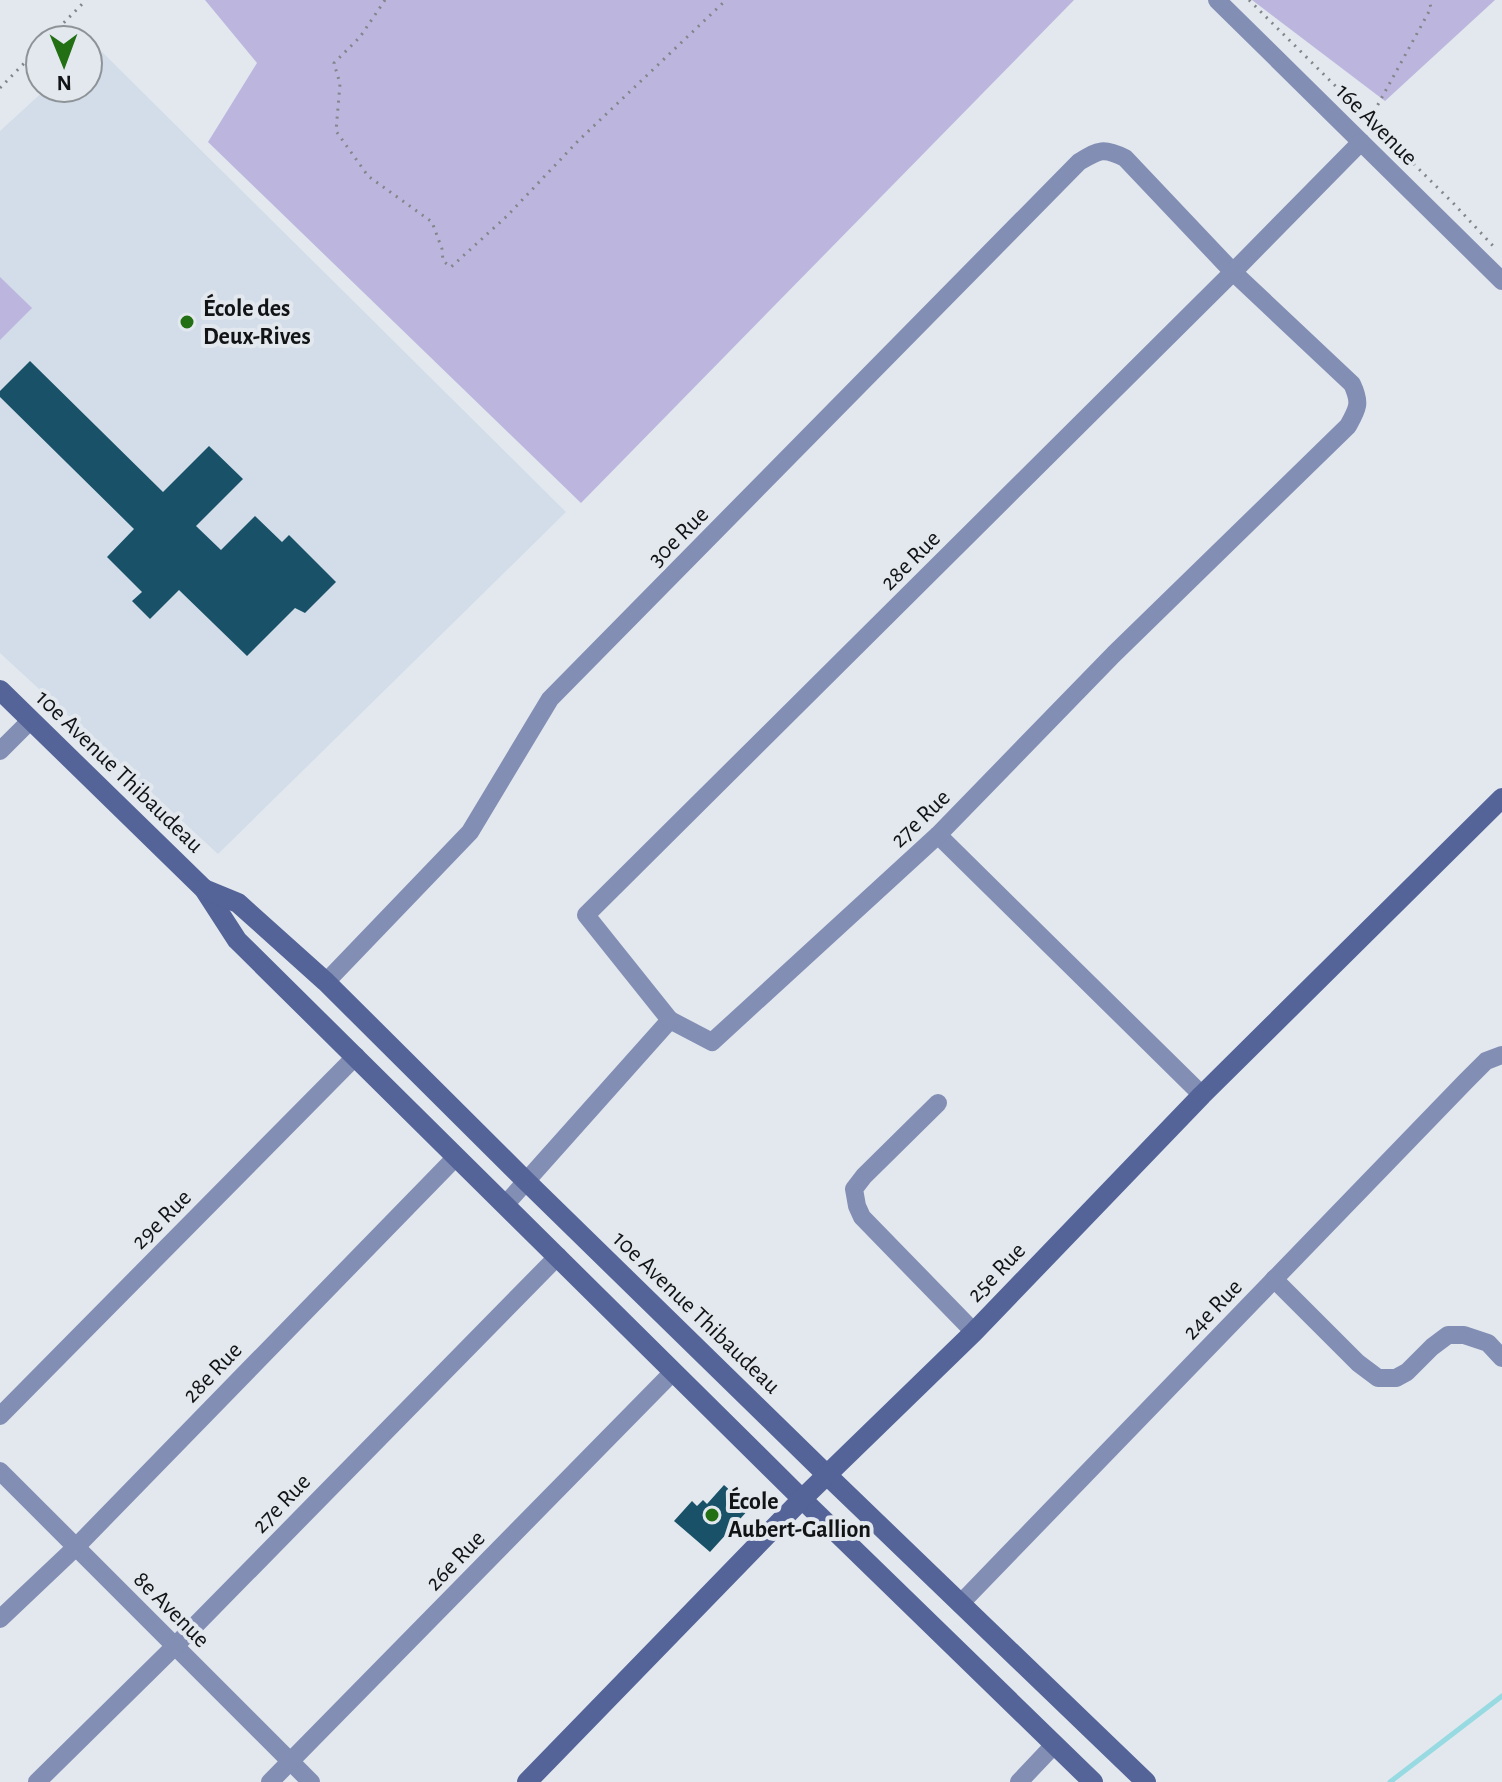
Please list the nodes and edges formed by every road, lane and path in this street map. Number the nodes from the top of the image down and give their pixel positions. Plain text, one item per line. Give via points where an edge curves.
1 (86, 0) edge
2 (385, 0) edge
3 (726, 0) edge
4 (1217, 0) edge
5 (1249, 0) edge
6 (1429, 0) edge
7 (1437, 0) edge
8 (1431, 8) junction
9 (63, 24) edge
10 (24, 63) edge
11 (0, 88) edge
12 (1370, 119) junction
13 (1361, 142) junction
14 (1502, 256) edge
15 (1233, 272) junction
16 (1502, 281) edge
17 (0, 690) edge
18 (31, 720) junction
19 (0, 751) edge
20 (1500, 805) edge
21 (938, 835) junction
22 (204, 889) junction
23 (326, 982) junction
24 (670, 1020) junction
25 (1502, 1055) edge
26 (356, 1056) junction
27 (1202, 1095) junction
28 (938, 1103) dead end
29 (456, 1157) junction
30 (527, 1182) junction
31 (505, 1205) junction
32 (558, 1256) junction
33 (1274, 1279) junction
34 (974, 1332) junction
35 (1502, 1358) edge
36 (673, 1372) junction
37 (0, 1416) edge
38 (0, 1471) edge
39 (827, 1475) junction
40 (802, 1499) junction
41 (76, 1547) junction
42 (960, 1604) junction
43 (0, 1619) edge
44 (175, 1646) junction
45 (1054, 1745) junction
46 (290, 1762) junction
47 (37, 1782) edge
48 (270, 1782) edge
49 (311, 1782) edge
50 (527, 1782) edge
51 (1019, 1782) edge
52 (1093, 1782) edge
53 (1146, 1782) edge

1 - 9 path
2 - 3 path via 334,63 340,84 336,131 368,176 432,222 443,261 451,267
4 - 13 street, 16e Avenue
5 - 12 path
6 - 8 path
7 - 8 path
8 - 12 path
10 - 11 path
12 - 14 path
13 - 15 street, 28e Rue
13 - 16 street, 16e Avenue
15 - 21 street, 27e Rue via 1352,384 1358,409 1348,426
15 - 23 street, 30e Rue via 1125,158 1098,151 1079,162 550,699 470,832
15 - 24 street, 28e Rue via 586,915
17 - 18 street, 10e Avenue Thibaudeau
18 - 19 street
18 - 22 street, 10e Avenue Thibaudeau
20 - 27 street, 25e Rue
21 - 24 street, 27e Rue via 712,1042
21 - 27 street
22 - 23 street, 10e Avenue Thibaudeau via 238,903
22 - 26 street, 10e Avenue Thibaudeau via 237,940
23 - 30 street, 10e Avenue Thibaudeau
24 - 30 street
25 - 33 street, 24e Rue via 1486,1061
26 - 29 street, 10e Avenue Thibaudeau
26 - 37 street, 29e Rue
27 - 34 street, 25e Rue
28 - 34 street via 854,1189 862,1217
29 - 31 street, 10e Avenue Thibaudeau
29 - 41 street, 28e Rue
30 - 31 street
30 - 39 street, 10e Avenue Thibaudeau
31 - 32 street, 10e Avenue Thibaudeau
32 - 36 street, 10e Avenue Thibaudeau
32 - 44 street, 27e Rue
33 - 35 street via 1378,1378 1407,1372 1448,1335 1488,1343
33 - 42 street, 24e Rue
34 - 39 street, 25e Rue
36 - 40 street, 10e Avenue Thibaudeau
36 - 46 street, 26e Rue
38 - 41 street, 8e Avenue
39 - 40 street, 25e Rue
39 - 42 street, 10e Avenue Thibaudeau
40 - 45 street, 10e Avenue Thibaudeau
40 - 50 street, 25e Rue
41 - 43 street, 28e Rue
41 - 44 street, 8e Avenue
42 - 53 street, 10e Avenue Thibaudeau
44 - 46 street, 8e Avenue
44 - 47 street, 27e Rue
45 - 51 street
45 - 52 street, 10e Avenue Thibaudeau
46 - 48 street, 26e Rue
46 - 49 street, 8e Avenue

